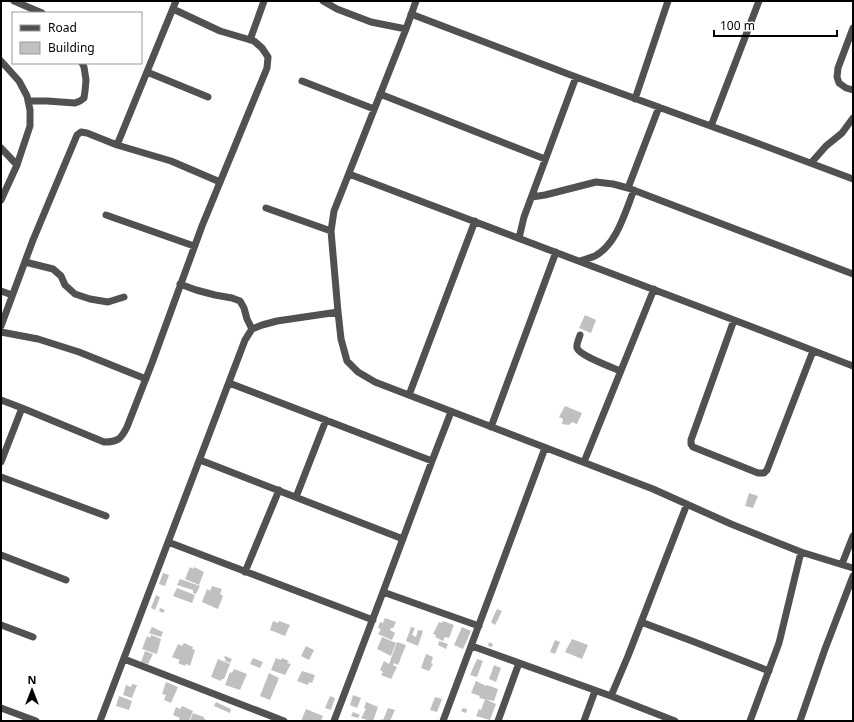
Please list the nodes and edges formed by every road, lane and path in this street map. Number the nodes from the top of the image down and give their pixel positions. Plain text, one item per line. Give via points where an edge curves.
1 (14, 1) edge
2 (176, 1) edge
3 (264, 1) edge
4 (323, 1) edge
5 (416, 1) edge
6 (668, 1) edge
7 (759, 1) edge
8 (173, 9) junction
9 (40, 12) edge
10 (411, 14) junction
11 (853, 28) edge
12 (406, 29) junction
13 (250, 40) junction
14 (1, 61) edge
15 (82, 64) edge
16 (147, 72) junction
17 (576, 77) junction
18 (302, 80) dead end
19 (853, 90) edge
20 (380, 94) junction
21 (208, 97) dead end
22 (635, 99) junction
23 (28, 101) junction
24 (659, 107) junction
25 (374, 109) junction
26 (853, 118) edge
27 (711, 126) junction
28 (117, 145) junction
29 (1, 148) edge
30 (545, 159) junction
31 (811, 164) junction
32 (17, 165) junction
33 (349, 174) junction
34 (853, 179) edge
35 (220, 182) junction
36 (631, 189) junction
37 (532, 197) junction
38 (1, 200) edge
39 (266, 208) dead end
40 (106, 215) dead end
41 (475, 221) junction
42 (331, 231) junction
43 (519, 238) junction
44 (194, 246) junction
45 (556, 252) junction
46 (580, 261) junction
47 (25, 262) junction
48 (853, 274) edge
49 (180, 284) junction
50 (654, 289) junction
51 (1, 291) edge
52 (12, 295) junction
53 (124, 297) dead end
54 (338, 312) junction
55 (734, 320) junction
56 (1, 326) edge
57 (252, 329) junction
58 (1, 332) edge
59 (580, 335) dead end
60 (813, 351) junction
61 (853, 366) edge
62 (620, 371) junction
63 (146, 379) junction
64 (229, 383) junction
65 (409, 395) junction
66 (1, 400) edge
67 (22, 408) junction
68 (451, 412) junction
69 (326, 420) junction
70 (491, 427) junction
71 (545, 448) junction
72 (200, 460) junction
73 (432, 461) junction
74 (1, 462) edge
75 (584, 462) junction
76 (1, 477) edge
77 (279, 490) junction
78 (296, 497) junction
79 (687, 504) junction
80 (106, 516) dead end
81 (853, 536) edge
82 (403, 539) junction
83 (168, 542) junction
84 (802, 552) junction
85 (1, 555) edge
86 (842, 564) junction
87 (853, 568) edge
88 (245, 572) junction
89 (853, 576) edge
90 (66, 580) dead end
91 (383, 592) junction
92 (373, 620) junction
93 (641, 622) junction
94 (1, 625) edge
95 (479, 626) junction
96 (33, 637) dead end
97 (472, 646) junction
98 (124, 659) junction
99 (519, 663) junction
100 (769, 671) junction
101 (595, 691) junction
102 (611, 696) junction
103 (1, 708) edge
104 (36, 721) edge
105 (100, 721) edge
106 (284, 721) edge
107 (334, 721) edge
108 (443, 721) edge
109 (498, 721) edge
110 (584, 721) edge
111 (675, 721) edge
112 (750, 721) edge
113 (800, 721) edge

1 - 9 street
2 - 8 street
3 - 13 street
4 - 12 street via 371,22
5 - 10 street
6 - 22 street
7 - 27 street
8 - 13 street via 220,31
8 - 16 street
10 - 12 street
10 - 17 street
11 - 19 street via 837,77 846,88
12 - 20 street
13 - 35 street via 262,48 268,57 267,68
14 - 23 street via 19,81
15 - 23 street via 86,80 84,98 80,101
16 - 21 street
16 - 28 street
17 - 22 street
17 - 30 street
18 - 25 street
20 - 25 street
20 - 30 street
22 - 24 street
23 - 32 street via 30,126
24 - 27 street
24 - 36 street
25 - 33 street
26 - 31 street
27 - 31 street
28 - 35 street via 171,161
28 - 47 street via 87,133 80,132 77,135
29 - 32 street
30 - 37 street
31 - 34 street
32 - 38 street
33 - 41 street
33 - 42 street via 334,211
35 - 44 street
36 - 37 street via 596,182
36 - 46 street via 615,235 595,256
36 - 48 street
37 - 43 street
39 - 42 street
40 - 44 street
41 - 43 street
41 - 65 street
42 - 54 street
43 - 45 street
44 - 49 street
45 - 46 street
45 - 70 street
46 - 50 street
47 - 52 street
47 - 53 street via 52,269 75,294 90,300 108,302
49 - 57 street via 240,301
49 - 63 street
50 - 55 street
50 - 62 street
51 - 52 street
52 - 56 street
54 - 57 street via 277,321
54 - 65 street via 347,361 358,372 375,382
55 - 60 street
55 - 60 street via 691,444 758,473 767,470
57 - 64 street
58 - 63 street via 38,339 79,352
59 - 62 street via 577,346 583,355
60 - 61 street
62 - 75 street
63 - 67 street via 122,437 113,442 104,442
64 - 69 street
64 - 72 street
65 - 68 street
66 - 67 street
67 - 74 street
68 - 70 street
68 - 73 street
69 - 73 street
69 - 78 street
70 - 71 street
71 - 75 street
71 - 95 street
72 - 77 street
72 - 83 street
73 - 82 street
75 - 79 street
76 - 80 street
77 - 78 street
77 - 88 street
78 - 82 street
79 - 84 street
79 - 93 street
81 - 86 street
82 - 91 street
83 - 88 street
83 - 98 street
84 - 86 street
84 - 100 street via 779,643
85 - 90 street
86 - 87 street
88 - 92 street
89 - 113 street
91 - 92 street
91 - 95 street
92 - 107 street
93 - 100 street
93 - 102 street
94 - 96 street
95 - 97 street
97 - 99 street
97 - 108 street
98 - 105 street
98 - 106 street
99 - 101 street
99 - 109 street
100 - 112 street
101 - 102 street
101 - 110 street
102 - 111 street
103 - 104 street

